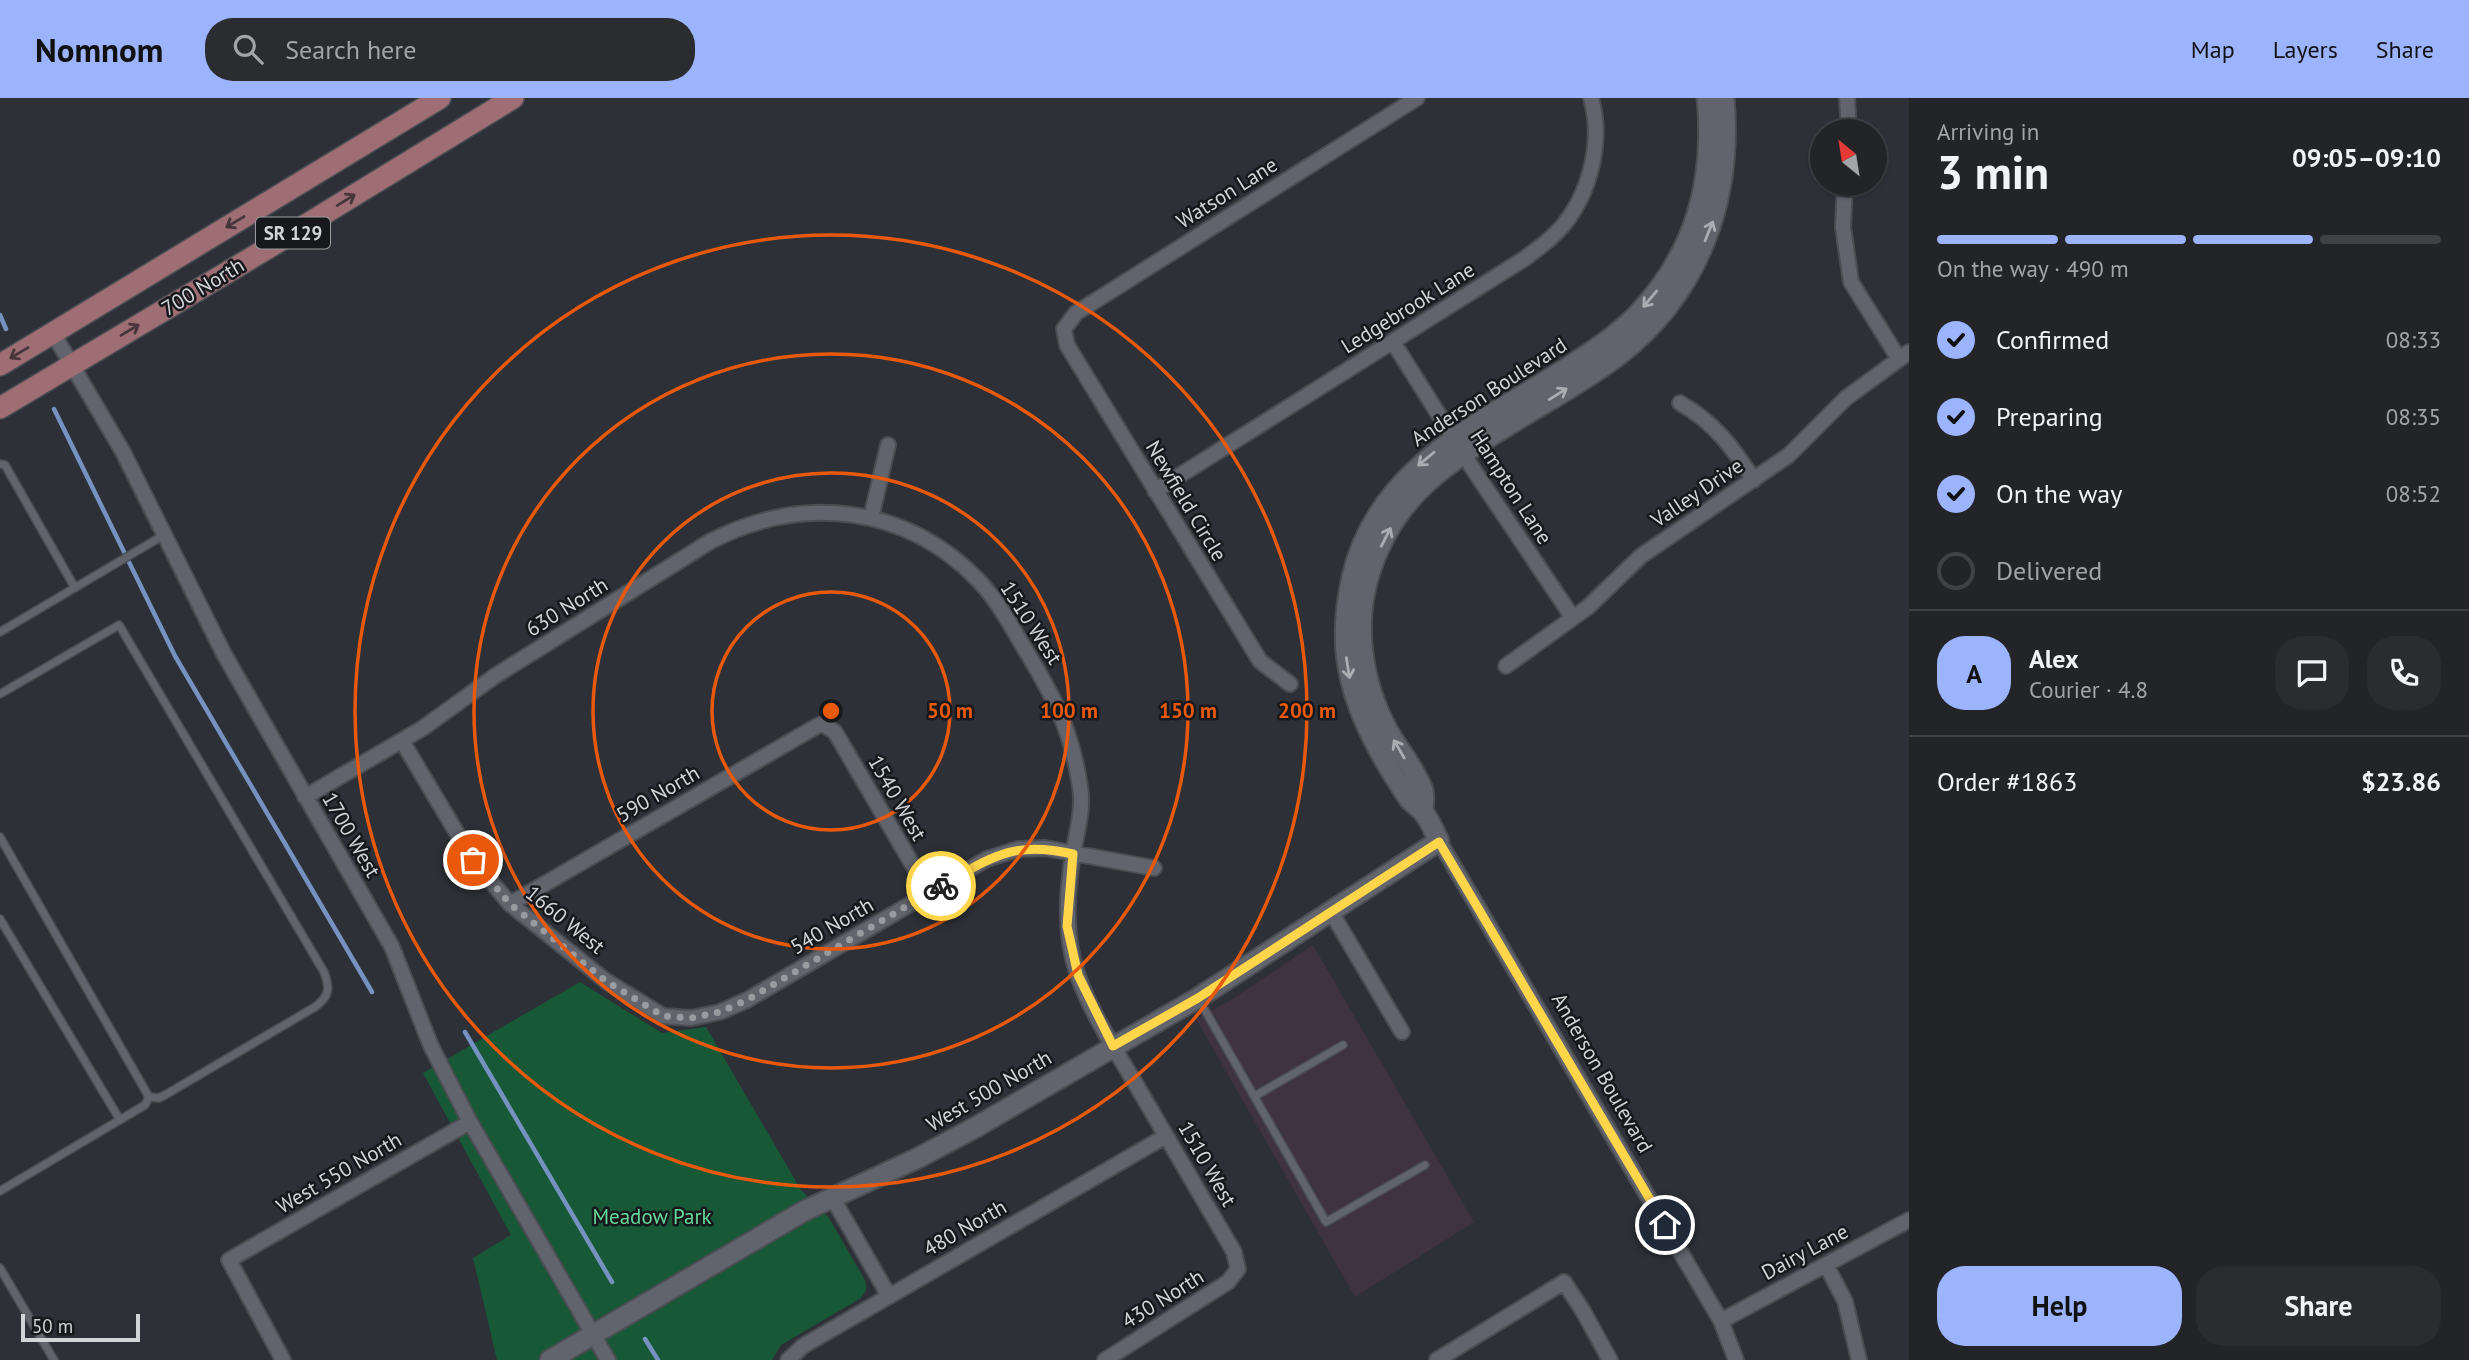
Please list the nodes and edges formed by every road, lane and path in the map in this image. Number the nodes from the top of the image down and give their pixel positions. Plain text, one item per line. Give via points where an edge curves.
1 (440, 98) edge
2 (513, 98) edge
3 (1418, 98) edge
4 (1707, 98) edge
5 (1724, 98) edge
6 (1847, 98) edge
7 (1596, 99) edge
8 (1848, 119) edge
9 (1844, 196) edge
10 (1064, 329) joint
11 (53, 333) junction
12 (1394, 342) junction
13 (1904, 356) edge
14 (0, 365) edge
15 (72, 366) junction
16 (1680, 403) dead end
17 (0, 408) edge
18 (888, 445) dead end
19 (1459, 446) junction
20 (0, 464) edge
21 (1754, 480) junction
22 (1155, 491) junction
23 (871, 518) junction
24 (164, 535) junction
25 (75, 587) junction
26 (1573, 618) junction
27 (0, 632) edge
28 (1506, 666) dead end
29 (1290, 684) dead end
30 (0, 694) edge
31 (827, 726) joint
32 (402, 741) junction
33 (305, 797) junction
34 (0, 837) edge
35 (1439, 842) junction
36 (1073, 854) junction
37 (1154, 868) dead end
38 (929, 893) junction
39 (510, 904) junction
40 (1330, 910) junction
41 (0, 919) edge
42 (1198, 998) junction
43 (691, 1018) joint
44 (1402, 1032) dead end
45 (1343, 1045) dead end
46 (1113, 1046) junction
47 (1255, 1096) junction
48 (149, 1097) junction
49 (120, 1120) junction
50 (470, 1122) junction
51 (1166, 1136) junction
52 (1425, 1165) dead end
53 (0, 1191) edge
54 (832, 1197) junction
55 (1909, 1220) edge
56 (1826, 1265) junction
57 (0, 1268) edge
58 (1238, 1269) joint
59 (889, 1296) junction
60 (1721, 1321) junction
61 (594, 1335) junction
62 (54, 1360) edge
63 (283, 1360) edge
64 (550, 1360) edge
65 (608, 1360) edge
66 (788, 1360) edge
67 (1105, 1360) edge
68 (1437, 1360) edge
69 (1610, 1360) edge
70 (1736, 1360) edge
71 (1859, 1360) edge

1 -> 11 main road, 700 North / SR 129
15 -> 2 main road, 700 North / SR 129
3 - 10 street, Watson Lane via 1076,313
4 -> 19 street, Anderson Boulevard via 1709,152 1699,213 1674,268 1635,317 1604,344
19 -> 5 street, Anderson Boulevard via 1619,355 1669,304 1701,252 1714,220 1726,162
6 - 8 street
7 - 12 street, Ledgebrook Lane via 1590,170 1566,221 1524,259
9 - 13 street via 1843,227 1852,282
10 - 22 street, Newfield Circle via 1067,345
11 -> 14 main road, 700 North / SR 129
11 - 15 street, 1700 West
12 - 19 street, Hampton Lane
12 - 22 street, Ledgebrook Lane
13 - 21 street, Valley Drive via 1846,398 1797,448
15 - 17 main road, 700 North / SR 129
15 - 24 street, 1700 West via 123,452
16 - 21 street via 1723,436
18 - 23 street
19 - 26 street, Hampton Lane
19 - 35 street, Anderson Boulevard via 1410,472 1387,499 1355,563 1346,610 1346,653 1358,705 1373,738
20 - 25 lane
21 - 26 street, Valley Drive via 1641,556
22 - 29 street, Newfield Circle via 1260,661
23 - 32 street, 630 North via 790,514 735,529 495,676
23 - 36 street, 1510 West via 915,534 978,581 997,603 1044,680 1073,747 1081,792
24 - 25 lane
24 - 33 street, 1700 West via 224,654
25 - 27 lane
26 - 28 street, Valley Drive
30 - 48 lane via 119,625 324,972 328,984 325,1000 165,1095
31 - 38 street, 1540 West via 835,732
31 - 39 street, 590 North via 817,726
32 - 33 street, 630 North
32 - 39 street, 1660 West via 473,860
33 - 50 street, 1700 West via 392,947 431,1046
34 - 48 lane
35 - 40 street, West 500 North
35 - 60 street, Anderson Boulevard
36 - 37 street, 540 North
36 - 38 street, 540 North via 1018,849 987,859
36 - 46 street, 1510 West via 1067,926 1078,975
38 - 43 street, 540 North via 747,1000
39 - 43 street, 1660 West via 606,981 663,1016
40 - 42 street, West 500 North
40 - 44 street
41 - 49 lane
42 - 46 street, West 500 North
42 - 47 lane
45 - 47 lane
46 - 51 street, 1510 West
46 - 54 street, West 500 North via 976,1127
47 - 52 lane via 1326,1222
48 - 49 lane via 145,1105
49 - 53 lane
50 - 61 street, 1700 West
50 - 63 street, West 550 North via 229,1260
51 - 58 street, 1510 West via 1234,1252
51 - 59 street, 480 North
54 - 59 street
54 - 61 street, West 500 North
55 - 56 street, Dairy Lane
56 - 60 street, Dairy Lane
56 - 71 street via 1845,1301
57 - 62 lane
58 - 67 street, 430 North via 1228,1282
59 - 66 street, 480 North via 803,1346
60 - 70 street, Anderson Boulevard
61 - 64 street, West 500 North
61 - 65 street, 1700 West
68 - 69 street via 1563,1282

